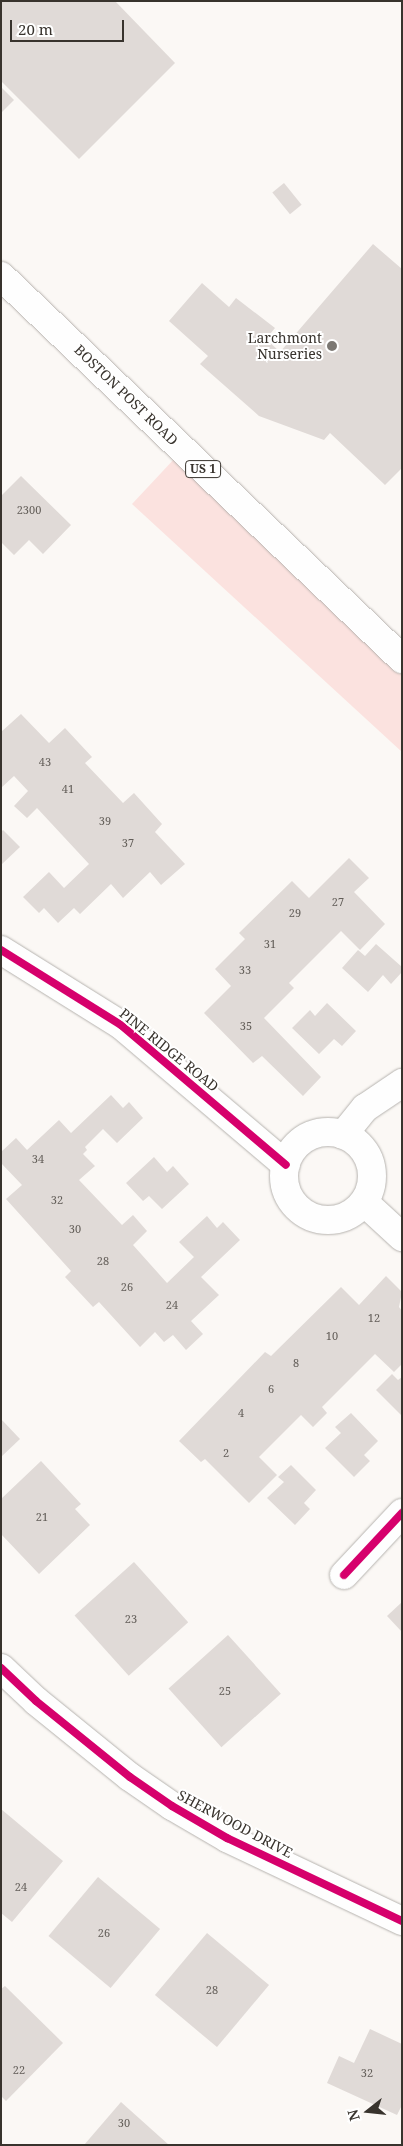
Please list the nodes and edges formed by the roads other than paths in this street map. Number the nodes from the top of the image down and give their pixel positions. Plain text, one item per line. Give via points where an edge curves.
1 (1, 276) edge
2 (402, 659) edge
3 (1, 950) edge
4 (402, 1084) edge
5 (343, 1135) junction
6 (286, 1165) junction
7 (364, 1202) junction
8 (402, 1237) edge
9 (402, 1513) edge
10 (344, 1575) dead end
11 (1, 1668) edge
12 (402, 1921) edge

1 - 2 street, BOSTON POST ROAD / US 1
3 - 6 street, PINE RIDGE ROAD via 122,1025
4 - 5 street via 365,1108
5 - 6 street via 324,1131 308,1135 291,1150
5 - 7 street via 357,1142 370,1161 372,1183
6 - 7 street via 286,1192 295,1206 308,1215 324,1220 347,1216
7 - 8 street
9 - 10 street
11 - 12 street, SHERWOOD DRIVE via 50,1713 172,1806 227,1838

